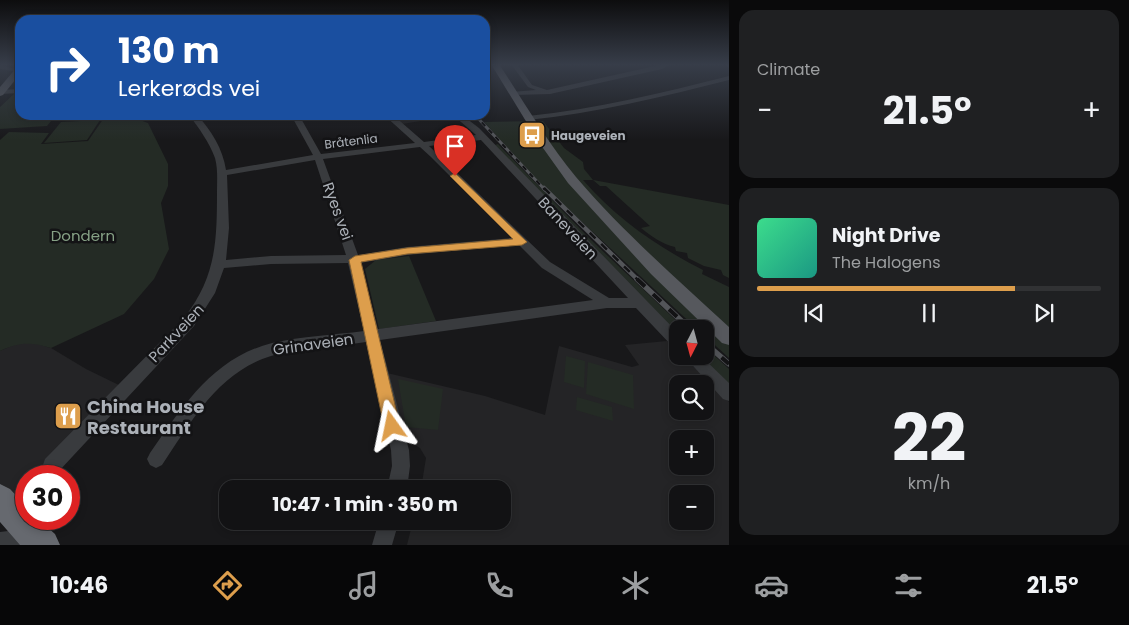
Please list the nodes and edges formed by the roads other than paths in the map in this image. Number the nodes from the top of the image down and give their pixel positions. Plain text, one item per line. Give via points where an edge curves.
1 (511, 89) edge
2 (539, 89) edge
3 (557, 89) edge
4 (684, 89) edge
5 (15, 91) edge
6 (0, 92) edge
7 (546, 92) junction
8 (513, 93) junction
9 (528, 118) junction
10 (197, 120) edge
11 (298, 120) edge
12 (394, 120) edge
13 (465, 120) edge
14 (482, 137) junction
15 (423, 145) junction
16 (318, 157) junction
17 (223, 173) junction
18 (522, 242) junction
19 (355, 260) junction
20 (220, 264) junction
21 (607, 303) junction
22 (638, 303) junction
23 (669, 334) edge
24 (372, 335) junction
25 (729, 338) edge
26 (700, 365) edge
27 (729, 394) edge
28 (156, 459) dead end
29 (52, 465) dead end
30 (399, 480) edge
31 (0, 499) edge
32 (386, 530) edge
33 (37, 540) edge
34 (1, 542) edge
35 (382, 545) edge

1 - 8 main road
2 - 7 street
3 - 7 street
4 - 9 street via 567,114
5 - 6 street
7 - 8 street
8 - 9 main road
9 - 25 main road via 582,192
10 - 17 street, Parkveien via 218,156
11 - 16 street, Ryes vei
12 - 15 street
13 - 14 street, Baneveien
14 - 15 street, Bråtenlia
14 - 22 street, Baneveien
15 - 16 street, Bråtenlia
15 - 18 street
16 - 17 street, Bråtenlia
16 - 19 street, Ryes vei
17 - 20 street, Parkveien via 224,232
18 - 19 street via 407,251
18 - 21 street via 546,265
19 - 20 street
19 - 24 street, Ryes vei
20 - 29 street, Parkveien via 200,310
21 - 22 street, Grinaveien
21 - 24 street, Grinaveien
22 - 23 street, Baneveien
24 - 28 street, Grinaveien via 273,349 241,360 207,388
24 - 30 street, Ryes vei via 400,450
26 - 27 street
31 - 33 highway
32 - 35 street
33 - 34 street

